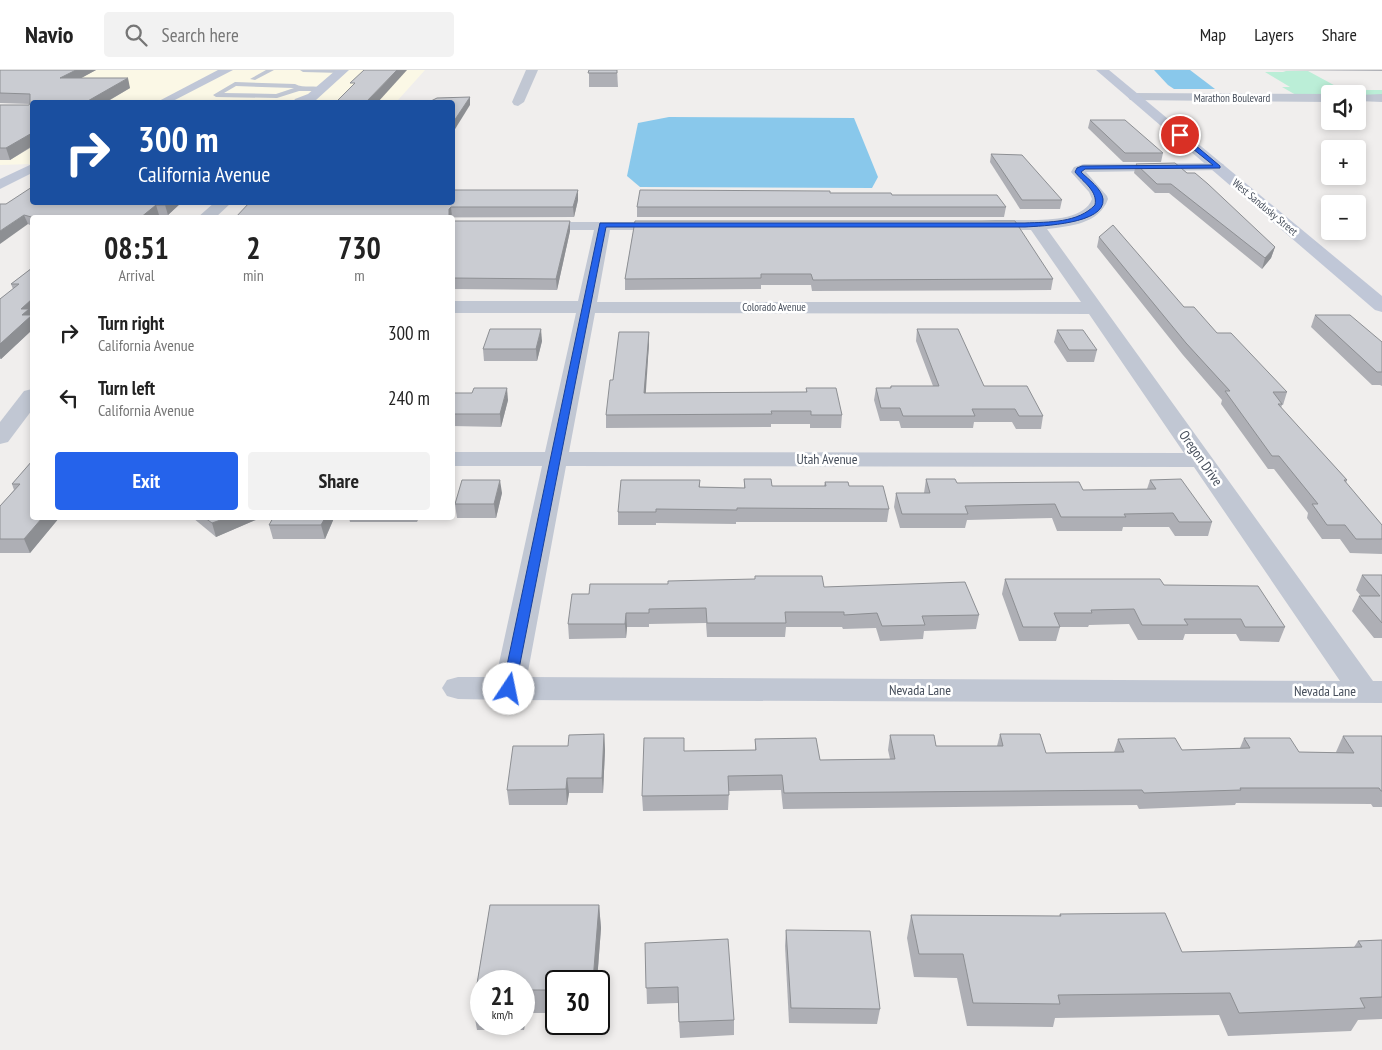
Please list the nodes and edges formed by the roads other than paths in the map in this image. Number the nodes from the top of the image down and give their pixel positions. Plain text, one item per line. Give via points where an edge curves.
1 (227, 70) edge
2 (271, 70) edge
3 (303, 70) edge
4 (532, 70) edge
5 (1102, 70) edge
6 (342, 71) edge
7 (253, 79) dead end
8 (274, 85) junction
9 (298, 89) junction
10 (322, 89) junction
11 (259, 95) junction
12 (1134, 97) junction
13 (1321, 98) edge
14 (1366, 98) edge
15 (1382, 98) edge
16 (167, 100) edge
17 (304, 100) edge
18 (518, 102) dead end
19 (1218, 167) junction
20 (30, 169) edge
21 (0, 185) edge
22 (221, 205) edge
23 (209, 215) edge
24 (516, 224) edge
25 (603, 225) junction
26 (691, 225) edge
27 (966, 225) edge
28 (1036, 225) junction
29 (1382, 306) edge
30 (455, 307) edge
31 (586, 307) junction
32 (1095, 308) junction
33 (30, 398) edge
34 (3, 430) edge
35 (556, 458) junction
36 (455, 459) edge
37 (1202, 460) junction
38 (458, 688) dead end
39 (509, 689) junction
40 (1373, 692) edge

1 - 16 street
2 - 7 lane
3 - 6 lane
4 - 18 street
5 - 12 street, West Sandusky Street
6 - 10 street
8 - 9 lane
8 - 11 lane
8 - 11 lane via 235,84 216,95
9 - 10 lane
9 - 11 lane via 277,96
10 - 17 street
12 - 13 street, Marathon Boulevard
12 - 19 street, West Sandusky Street
14 - 15 street
19 - 28 street via 1084,168 1078,172 1097,192 1098,206 1082,218
19 - 29 street, West Sandusky Street
20 - 21 street
22 - 23 street
24 - 25 street
25 - 26 street
25 - 31 street
27 - 28 street
28 - 32 street, Oregon Drive
30 - 31 street, Colorado Avenue
31 - 32 street, Colorado Avenue
31 - 35 street
32 - 37 street, Oregon Drive
33 - 34 street
35 - 36 street, Utah Avenue
35 - 37 street, Utah Avenue
35 - 39 street
37 - 40 street, Oregon Drive
38 - 39 street, Nevada Lane
39 - 40 street, Nevada Lane

